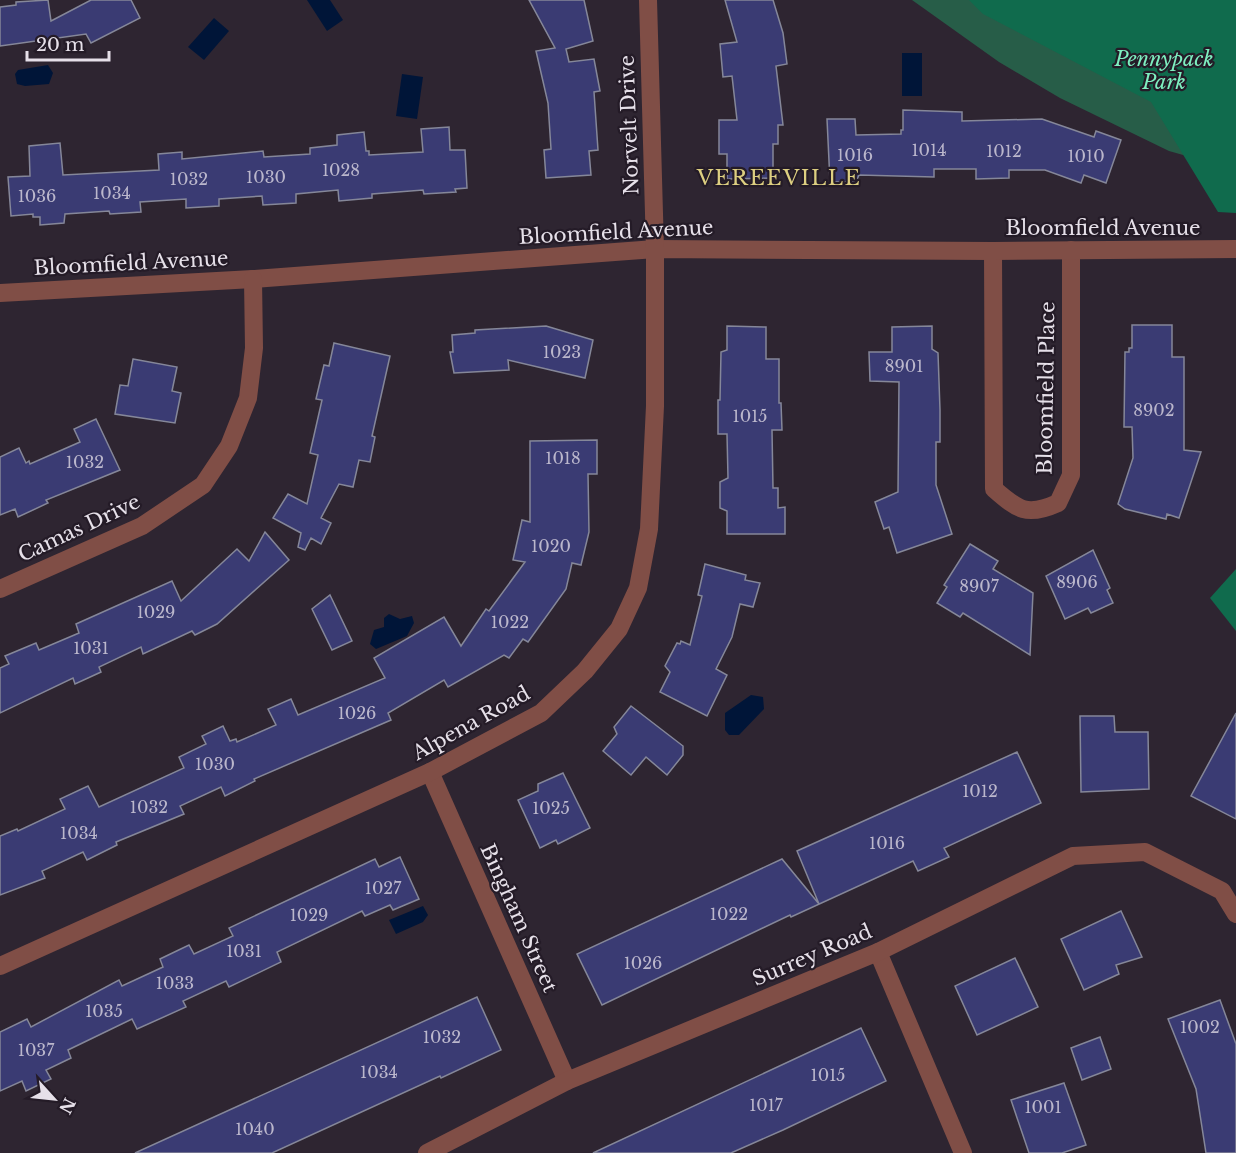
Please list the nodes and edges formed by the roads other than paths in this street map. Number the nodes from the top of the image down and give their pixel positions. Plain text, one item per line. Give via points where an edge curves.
1 (648, 0) edge
2 (655, 249) junction
3 (1236, 249) edge
4 (1071, 250) junction
5 (993, 251) junction
6 (253, 279) junction
7 (0, 293) edge
8 (0, 589) edge
9 (430, 772) junction
10 (1236, 914) edge
11 (878, 952) junction
12 (0, 966) edge
13 (567, 1081) junction
14 (427, 1153) edge
15 (963, 1153) edge

1 - 2 street, Norvelt Drive
2 - 5 street, Bloomfield Avenue
2 - 6 street, Bloomfield Avenue
2 - 9 street, Alpena Road via 655,406 649,529 638,588 619,629 585,671 541,712
3 - 4 street, Bloomfield Avenue
4 - 5 street, Bloomfield Avenue
4 - 5 street, Bloomfield Place via 1071,475 1058,503 1038,512 1016,508 994,489
6 - 7 street, Bloomfield Avenue
6 - 8 street, Camas Drive via 254,348 248,398 229,446 203,485 142,526
9 - 12 street, Alpena Road
9 - 13 street, Bingham Street
10 - 11 street, Surrey Road via 1217,888 1145,852 1073,856
11 - 13 street, Surrey Road
11 - 15 street
13 - 14 street, Surrey Road

